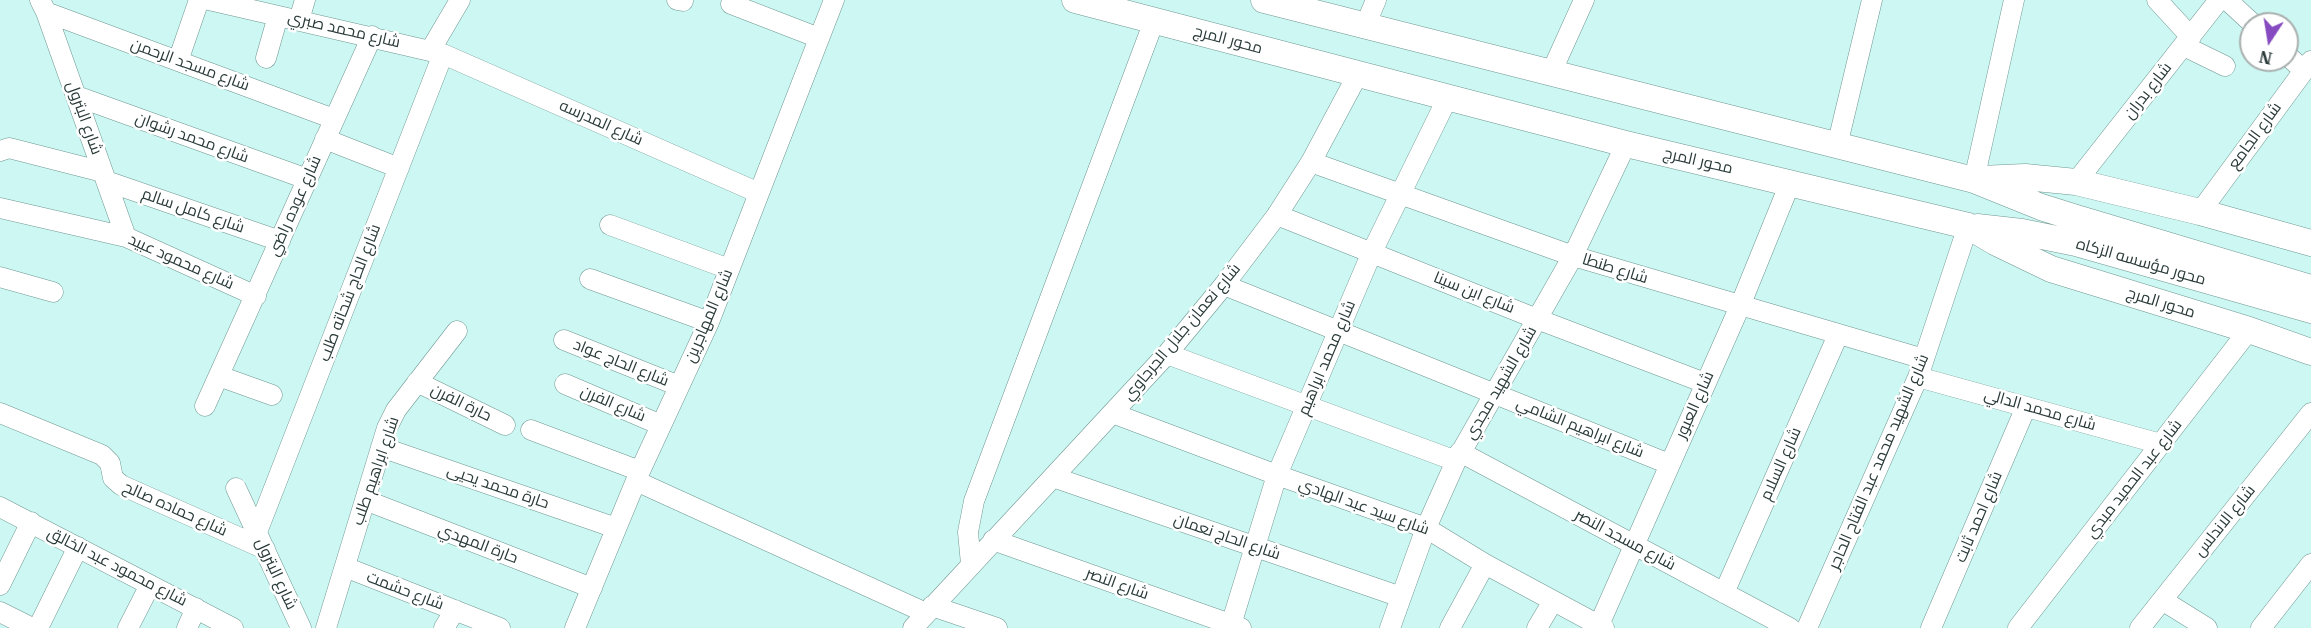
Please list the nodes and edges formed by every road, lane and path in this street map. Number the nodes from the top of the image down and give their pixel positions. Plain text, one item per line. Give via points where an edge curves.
1 (199, 0) edge
2 (209, 0) edge
3 (305, 0) edge
4 (460, 0) edge
5 (834, 0) edge
6 (1075, 0) edge
7 (1264, 0) edge
8 (1376, 0) edge
9 (1584, 0) edge
10 (1872, 0) edge
11 (2014, 0) edge
12 (2157, 0) edge
13 (2219, 0) edge
14 (2227, 0) edge
15 (732, 4) dead end
16 (43, 6) edge
17 (2240, 12) edge
18 (278, 15) junction
19 (298, 20) junction
20 (1154, 21) junction
21 (1365, 26) junction
22 (372, 36) junction
23 (819, 38) junction
24 (2187, 42) junction
25 (437, 52) junction
26 (266, 58) dead end
27 (178, 61) junction
28 (2225, 66) dead end
29 (2302, 72) edge
30 (1551, 73) junction
31 (1358, 74) junction
32 (2311, 91) edge
33 (76, 96) junction
34 (1448, 97) junction
35 (334, 119) junction
36 (325, 139) junction
37 (1626, 144) junction
38 (1837, 146) junction
39 (0, 151) edge
40 (1311, 162) junction
41 (399, 168) junction
42 (105, 177) junction
43 (307, 179) junction
44 (1974, 180) junction
45 (2076, 182) junction
46 (1790, 183) junction
47 (759, 193) junction
48 (1401, 195) junction
49 (0, 208) edge
50 (2200, 212) junction
51 (1277, 215) junction
52 (610, 225) dead end
53 (1968, 226) junction
54 (126, 237) junction
55 (2106, 239) junction
56 (280, 241) junction
57 (2311, 243) edge
58 (1372, 252) junction
59 (1574, 256) junction
60 (729, 269) junction
61 (0, 277) edge
62 (590, 279) dead end
63 (1224, 285) junction
64 (2311, 288) edge
65 (53, 292) dead end
66 (256, 296) junction
67 (1740, 306) junction
68 (2311, 310) edge
69 (1537, 319) junction
70 (708, 322) junction
71 (2249, 330) junction
72 (457, 331) dead end
73 (1336, 332) junction
74 (1838, 335) junction
75 (564, 340) dead end
76 (2311, 352) edge
77 (1167, 354) junction
78 (1921, 368) junction
79 (219, 376) junction
80 (417, 382) junction
81 (1705, 382) junction
82 (565, 384) dead end
83 (679, 386) junction
84 (1495, 393) junction
85 (272, 395) dead end
86 (1307, 404) junction
87 (205, 406) dead end
88 (2026, 407) junction
89 (0, 413) edge
90 (1112, 413) junction
91 (2311, 413) edge
92 (505, 425) dead end
93 (661, 425) junction
94 (531, 430) dead end
95 (2161, 444) junction
96 (381, 447) junction
97 (1458, 456) junction
98 (1669, 464) junction
99 (1277, 475) junction
100 (638, 476) junction
101 (1053, 477) junction
102 (236, 488) dead end
103 (365, 500) junction
104 (0, 507) edge
105 (30, 522) junction
106 (616, 528) junction
107 (1426, 528) junction
108 (993, 540) junction
109 (261, 541) junction
110 (1634, 544) junction
111 (78, 547) junction
112 (1255, 547) junction
113 (971, 564) junction
114 (1485, 564) junction
115 (2311, 564) edge
116 (345, 567) junction
117 (0, 585) edge
118 (150, 585) junction
119 (592, 588) junction
120 (1724, 593) junction
121 (1401, 597) junction
122 (2162, 600) junction
123 (1553, 602) junction
124 (196, 608) junction
125 (454, 610) junction
126 (0, 612) edge
127 (924, 616) edge
128 (1601, 626) edge
129 (1234, 627) edge
130 (32, 628) edge
131 (38, 628) edge
132 (128, 628) edge
133 (187, 628) edge
134 (234, 628) edge
135 (301, 628) edge
136 (326, 628) edge
137 (444, 628) edge
138 (500, 628) edge
139 (575, 628) edge
140 (997, 628) edge
141 (1390, 628) edge
142 (1450, 628) edge
143 (1537, 628) edge
144 (1790, 628) edge
145 (1807, 628) edge
146 (1931, 628) edge
147 (2018, 628) edge
148 (2140, 628) edge
149 (2207, 628) edge
150 (2261, 628) edge

1 - 27 street
2 - 18 street, شارع محمد صبري
3 - 19 street
4 - 25 street, شارع الحاج شحاته طلب
5 - 23 street, شارع المهاجرين
6 - 20 main road, محور المرج
7 - 21 main road
8 - 21 street
9 - 30 street
10 - 38 street
11 - 44 street
12 - 24 street
13 - 24 street, شارع بدران
14 - 17 street
15 - 23 street
16 - 27 street, شارع مسجد الرحمن
16 - 33 street, شارع البترول
18 - 19 street, شارع محمد صبري
18 - 26 street
19 - 22 street, شارع محمد صبري
20 - 31 main road, محور المرج
20 - 113 street via 974,501 968,532
21 - 30 main road
22 - 25 street, شارع محمد صبري
22 - 35 street, شارع عوده راضي
23 - 47 street, شارع المهاجرين
24 - 28 street
24 - 45 street, شارع بدران
25 - 41 street, شارع الحاج شحاته طلب
25 - 47 street, شارع المدرسه
27 - 35 street, شارع مسجد الرحمن
29 - 32 street
29 - 50 street, شارع الجامع
30 - 38 main road
31 - 34 main road, محور المرج
31 - 40 street, شارع نعمان جلال الجرجاوي
33 - 42 street, شارع البترول
33 - 43 street, شارع محمد رشوان
34 - 37 main road, محور المرج
34 - 48 street, شارع محمد ابراهيم
35 - 36 street, شارع عوده راضي
36 - 41 street
36 - 43 street, شارع عوده راضي
37 - 46 main road, محور المرج
37 - 59 street, شارع الشهيد مجدي
38 - 44 main road
39 - 42 street, شارع كامل سالم via 9,148
40 - 48 street, شارع طنطا
40 - 51 street, شارع نعمان جلال الجرجاوي
41 - 109 street, شارع الحاج شحاته طلب
42 - 54 street, شارع البترول
42 - 56 street, شارع كامل سالم
43 - 56 street, شارع عوده راضي
44 - 45 main road via 2025,177
44 - 55 main road, محور مؤسسه الزكاه
45 - 50 main road
46 - 53 main road, محور المرج
46 - 67 street, شارع العبور
47 - 60 street, شارع المهاجرين
48 - 58 street, شارع محمد ابراهيم
48 - 59 street, شارع طنطا
49 - 54 street, شارع محمود عبيد
50 - 57 main road
51 - 58 street, شارع ابن سينا
51 - 63 street, شارع نعمان جلال الجرجاوي
52 - 60 street
53 - 55 main road, محور مؤسسه الزكاه via 2049,237
53 - 71 main road, محور المرج via 2051,269
53 - 78 street, شارع الشهيد محمد عبد الفتاح الحاجر
54 - 66 street, شارع محمود عبيد
55 - 64 main road, محور مؤسسه الزكاه
55 - 68 main road, محور مؤسسه الزكاه
56 - 66 street, شارع عوده راضي
58 - 69 street, شارع ابن سينا
58 - 73 street, شارع محمد ابراهيم
59 - 67 street, شارع طنطا
59 - 69 street, شارع الشهيد مجدي
60 - 70 street, شارع المهاجرين
61 - 65 street
62 - 70 street
63 - 73 street, شارع ابراهيم الشامي
63 - 77 street, شارع نعمان جلال الجرجاوي
66 - 79 street, شارع عوده راضي
67 - 74 street, شارع طنطا
67 - 81 street, شارع العبور
69 - 81 street, شارع ابن سينا
69 - 84 street, شارع الشهيد مجدي
70 - 83 street, شارع المهاجرين
71 - 76 main road, محور المرج
71 - 95 street, شارع عبد الحميد مبدي
72 - 80 street, شارع ابراهيم طلب
73 - 84 street, شارع ابراهيم الشامي
73 - 86 street, شارع محمد ابراهيم
74 - 78 street, شارع طنطا
74 - 120 street, شارع السلام
75 - 83 street, شارع الحاج عواد
77 - 86 street, شارع مسجد النصر
77 - 90 street, شارع نعمان جلال الجرجاوي
78 - 88 street, شارع محمد الدالي
78 - 145 street, شارع الشهيد محمد عبد الفتاح الحاجر
79 - 85 street
79 - 87 street, شارع عوده راضي
80 - 92 street, حارة الفرن
80 - 96 street, شارع ابراهيم طلب via 396,410
81 - 98 street, شارع العبور
82 - 93 street, شارع الفرن
83 - 93 street, شارع المهاجرين
84 - 97 street, شارع الشهيد مجدي
84 - 98 street, شارع ابراهيم الشامي
86 - 97 street, شارع مسجد النصر
86 - 99 street, شارع محمد ابراهيم
88 - 95 street, شارع محمد الدالي
88 - 146 street, شارع احمد ثابت
89 - 109 street, شارع حماده صالح via 102,455 108,460 113,478 121,485
90 - 99 street, شارع سيد عبد الهادي
90 - 101 street, شارع نعمان جلال الجرجاوي
91 - 122 street, شارع الاندلس
93 - 100 street, شارع المهاجرين
94 - 100 street
95 - 147 street, شارع عبد الحميد مبدي
96 - 103 street, شارع ابراهيم طلب
96 - 106 street, حارة محمد يحيى
97 - 107 street, شارع الشهيد مجدي
97 - 110 street, شارع مسجد النصر
98 - 110 street, شارع العبور
99 - 107 street, شارع سيد عبد الهادي
99 - 112 street, شارع محمد ابراهيم
100 - 106 street, شارع المهاجرين
100 - 127 street
101 - 108 street, شارع نعمان جلال الجرجاوي
101 - 112 street, شارع الحاج نعمان
102 - 109 street, شارع البترول
103 - 116 street, شارع ابراهيم طلب
103 - 119 street, حارة المهدي
104 - 105 street, شارع محمود عبد الخالق
105 - 111 street, شارع محمود عبد الخالق
105 - 117 street
106 - 119 street, شارع المهاجرين
107 - 114 street, شارع سيد عبد الهادي
107 - 121 street, شارع الشهيد مجدي
108 - 113 street, شارع نعمان جلال الجرجاوي
108 - 129 street, شارع النصر
109 - 135 street, شارع البترول
110 - 120 street, شارع مسجد النصر
110 - 128 street, شارع العبور
111 - 118 street, شارع محمود عبد الخالق
111 - 131 street
112 - 121 street, شارع الحاج نعمان
112 - 129 street, شارع محمد ابراهيم
113 - 127 street, شارع نعمان جلال الجرجاوي
114 - 123 street, شارع سيد عبد الهادي
114 - 142 street
115 - 150 street
116 - 125 street, شارع حشمت
116 - 136 street, شارع ابراهيم طلب
118 - 124 street, شارع محمود عبد الخالق
118 - 132 street
119 - 139 street, شارع المهاجرين
120 - 144 street, شارع مسجد النصر
121 - 141 street, شارع الشهيد مجدي
122 - 148 street, شارع الاندلس
122 - 149 street
123 - 128 street, شارع سيد عبد الهادي
123 - 143 street
124 - 133 street
124 - 134 street, شارع محمود عبد الخالق
125 - 137 street
125 - 138 street, شارع حشمت
126 - 130 street
127 - 140 street

